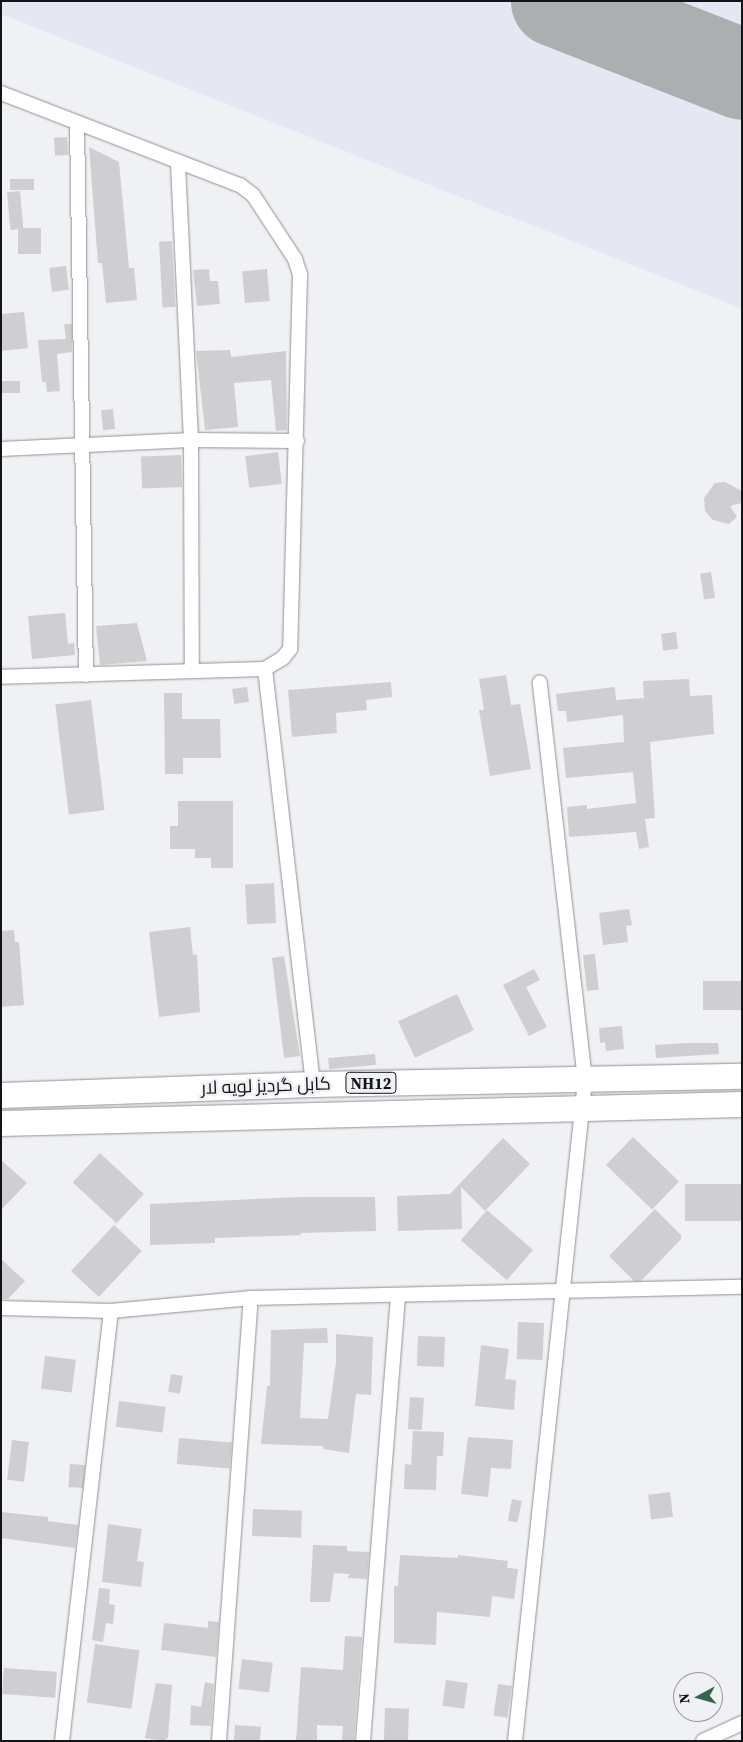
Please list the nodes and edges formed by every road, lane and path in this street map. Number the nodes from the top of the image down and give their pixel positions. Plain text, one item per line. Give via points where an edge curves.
1 (1, 93) edge
2 (77, 123) junction
3 (178, 164) junction
4 (190, 440) junction
5 (297, 440) junction
6 (84, 445) junction
7 (1, 449) edge
8 (265, 670) junction
9 (192, 671) junction
10 (86, 675) junction
11 (1, 677) edge
12 (540, 683) dead end
13 (742, 1076) edge
14 (585, 1080) junction
15 (313, 1084) junction
16 (1, 1095) edge
17 (742, 1104) edge
18 (581, 1108) junction
19 (1, 1123) edge
20 (742, 1287) edge
21 (562, 1291) junction
22 (398, 1295) junction
23 (251, 1298) junction
24 (1, 1308) edge
25 (111, 1311) junction
26 (742, 1723) edge
27 (62, 1741) edge
28 (219, 1741) edge
29 (363, 1741) edge
30 (515, 1741) edge
31 (703, 1741) edge

1 - 2 street
2 - 3 street
2 - 6 street
3 - 4 street
3 - 5 street via 240,186 254,195 298,266
4 - 5 street
4 - 6 street
4 - 9 street
5 - 8 street via 290,649
6 - 7 street
6 - 10 street
8 - 9 street
8 - 15 street
9 - 10 street
10 - 11 street
12 - 14 street
13 - 14 highway, کابل گردیز لویه لار / NH12
14 - 15 highway, کابل گردیز لویه لار / NH12
14 - 18 street
15 - 16 highway, کابل گردیز لویه لار / NH12
17 - 18 highway, کابل گردیز لویه لار / NH12
18 - 19 highway, کابل گردیز لویه لار / NH12
18 - 21 street
20 - 21 street
21 - 22 street
21 - 30 street
22 - 23 street
22 - 29 street
23 - 25 street
23 - 28 street
24 - 25 street
25 - 27 street
26 - 31 street

